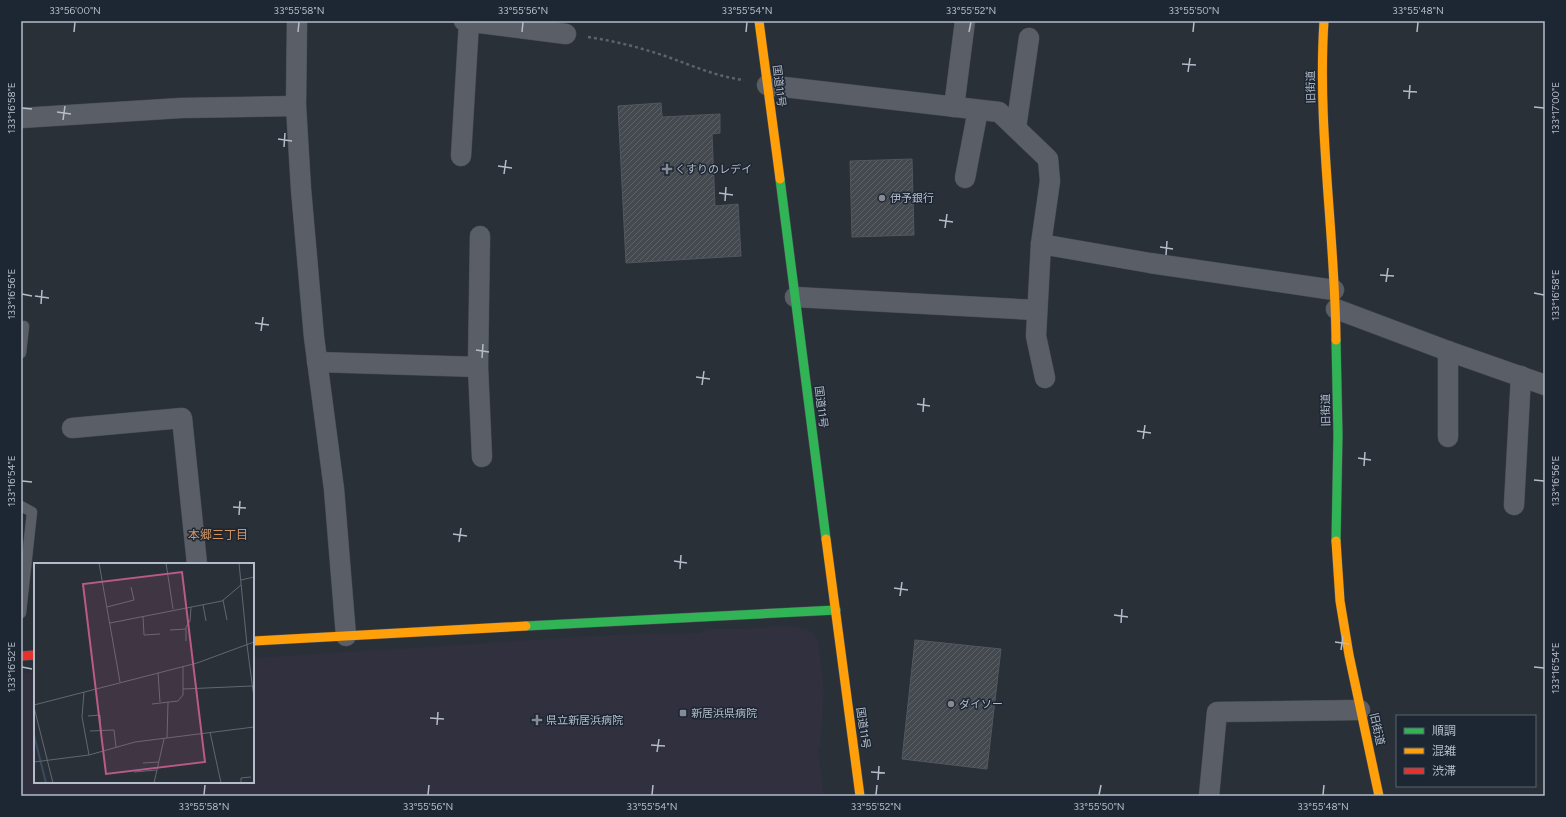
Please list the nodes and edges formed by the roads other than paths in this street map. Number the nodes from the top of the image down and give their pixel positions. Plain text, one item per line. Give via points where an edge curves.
1 (297, 21) edge
2 (466, 21) edge
3 (759, 21) edge
4 (965, 21) edge
5 (1324, 21) edge
6 (566, 34) road end
7 (1030, 38) dead end
8 (767, 84) junction
9 (296, 106) junction
10 (954, 107) junction
11 (978, 110) junction
12 (21, 118) edge
13 (1016, 128) junction
14 (461, 156) dead end
15 (965, 178) dead end
16 (480, 236) dead end
17 (1041, 244) junction
18 (795, 297) junction
19 (1335, 300) junction
20 (1036, 310) junction
21 (24, 326) dead end
22 (1448, 351) junction
23 (21, 354) edge
24 (317, 362) junction
25 (478, 367) junction
26 (1521, 376) junction
27 (1045, 378) dead end
28 (1545, 385) edge
29 (72, 428) dead end
30 (1448, 437) dead end
31 (482, 457) dead end
32 (21, 506) edge
33 (1514, 506) dead end
34 (197, 563) edge
35 (836, 610) junction
36 (21, 613) edge
37 (346, 636) junction
38 (254, 642) edge
39 (34, 655) edge
40 (21, 656) edge
41 (1360, 710) junction
42 (860, 796) edge
43 (1209, 796) edge
44 (1379, 796) edge

1 - 9 street
2 - 6 street
2 - 14 street
3 - 8 main road, 国道11号
4 - 10 street
5 - 19 main road, 旧街道 via 1324,141
7 - 13 street
8 - 10 street
8 - 18 main road, 国道11号
9 - 12 street via 181,108
9 - 24 street
10 - 11 street
11 - 13 street via 999,112
11 - 15 street
13 - 17 street via 1048,159 1050,181
16 - 25 street
17 - 19 street via 1158,264
17 - 20 street
18 - 20 street
18 - 35 main road, 国道11号
19 - 22 street
19 - 41 main road, 旧街道 via 1338,435 1336,547 1340,601
20 - 27 street via 1036,336
21 - 23 lane
22 - 26 street
22 - 30 street
24 - 25 street
24 - 37 street via 334,488
25 - 31 street
26 - 28 street
26 - 33 street
29 - 34 street via 182,418
32 - 36 lane via 32,512
35 - 37 main road
35 - 42 main road, 国道11号
37 - 38 main road
39 - 40 main road
41 - 43 street via 1217,712
41 - 44 main road, 旧街道

